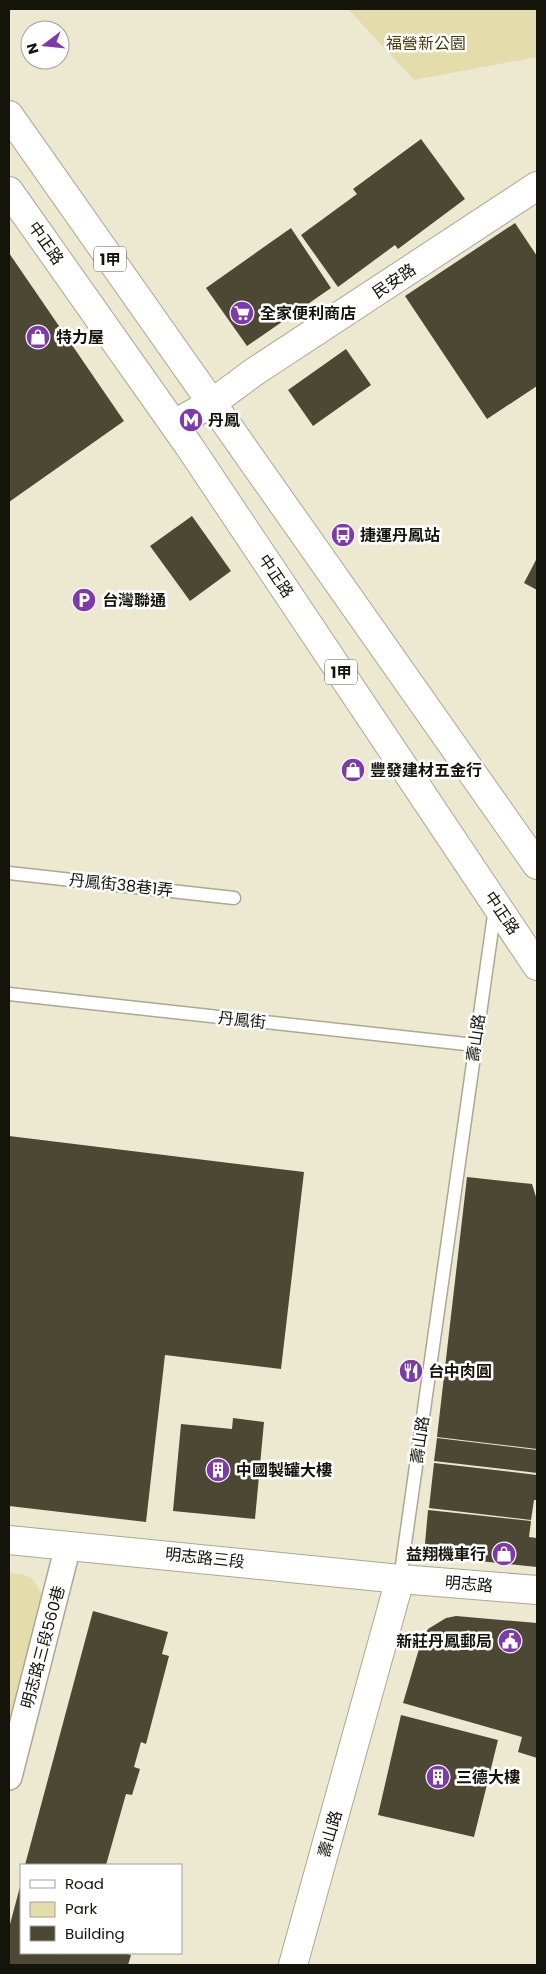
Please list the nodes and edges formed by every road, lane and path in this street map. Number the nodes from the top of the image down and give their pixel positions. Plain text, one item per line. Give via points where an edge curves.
1 (9, 115) edge
2 (537, 186) edge
3 (9, 191) edge
4 (212, 404) junction
5 (174, 424) junction
6 (537, 865) edge
7 (9, 873) edge
8 (234, 898) dead end
9 (495, 903) junction
10 (537, 966) edge
11 (9, 994) edge
12 (475, 1045) junction
13 (9, 1540) edge
14 (68, 1546) junction
15 (400, 1579) junction
16 (537, 1590) edge
17 (9, 1777) edge
18 (293, 1965) edge

1 - 4 main road, 1甲
2 - 4 main road, 民安路 via 254,372
3 - 5 main road, 中正路 / 1甲
4 - 5 main road, 民安路
4 - 6 main road, 1甲
5 - 9 main road, 中正路 / 1甲
7 - 8 lane, 丹鳳街38巷1弄
9 - 10 main road, 中正路 / 1甲
9 - 12 lane, 壽山路
11 - 12 lane, 丹鳳街
12 - 15 lane, 壽山路
13 - 14 main road, 明志路三段
14 - 15 main road, 明志路三段
14 - 17 street, 明志路三段560巷
15 - 16 main road, 明志路
15 - 18 main road, 壽山路

